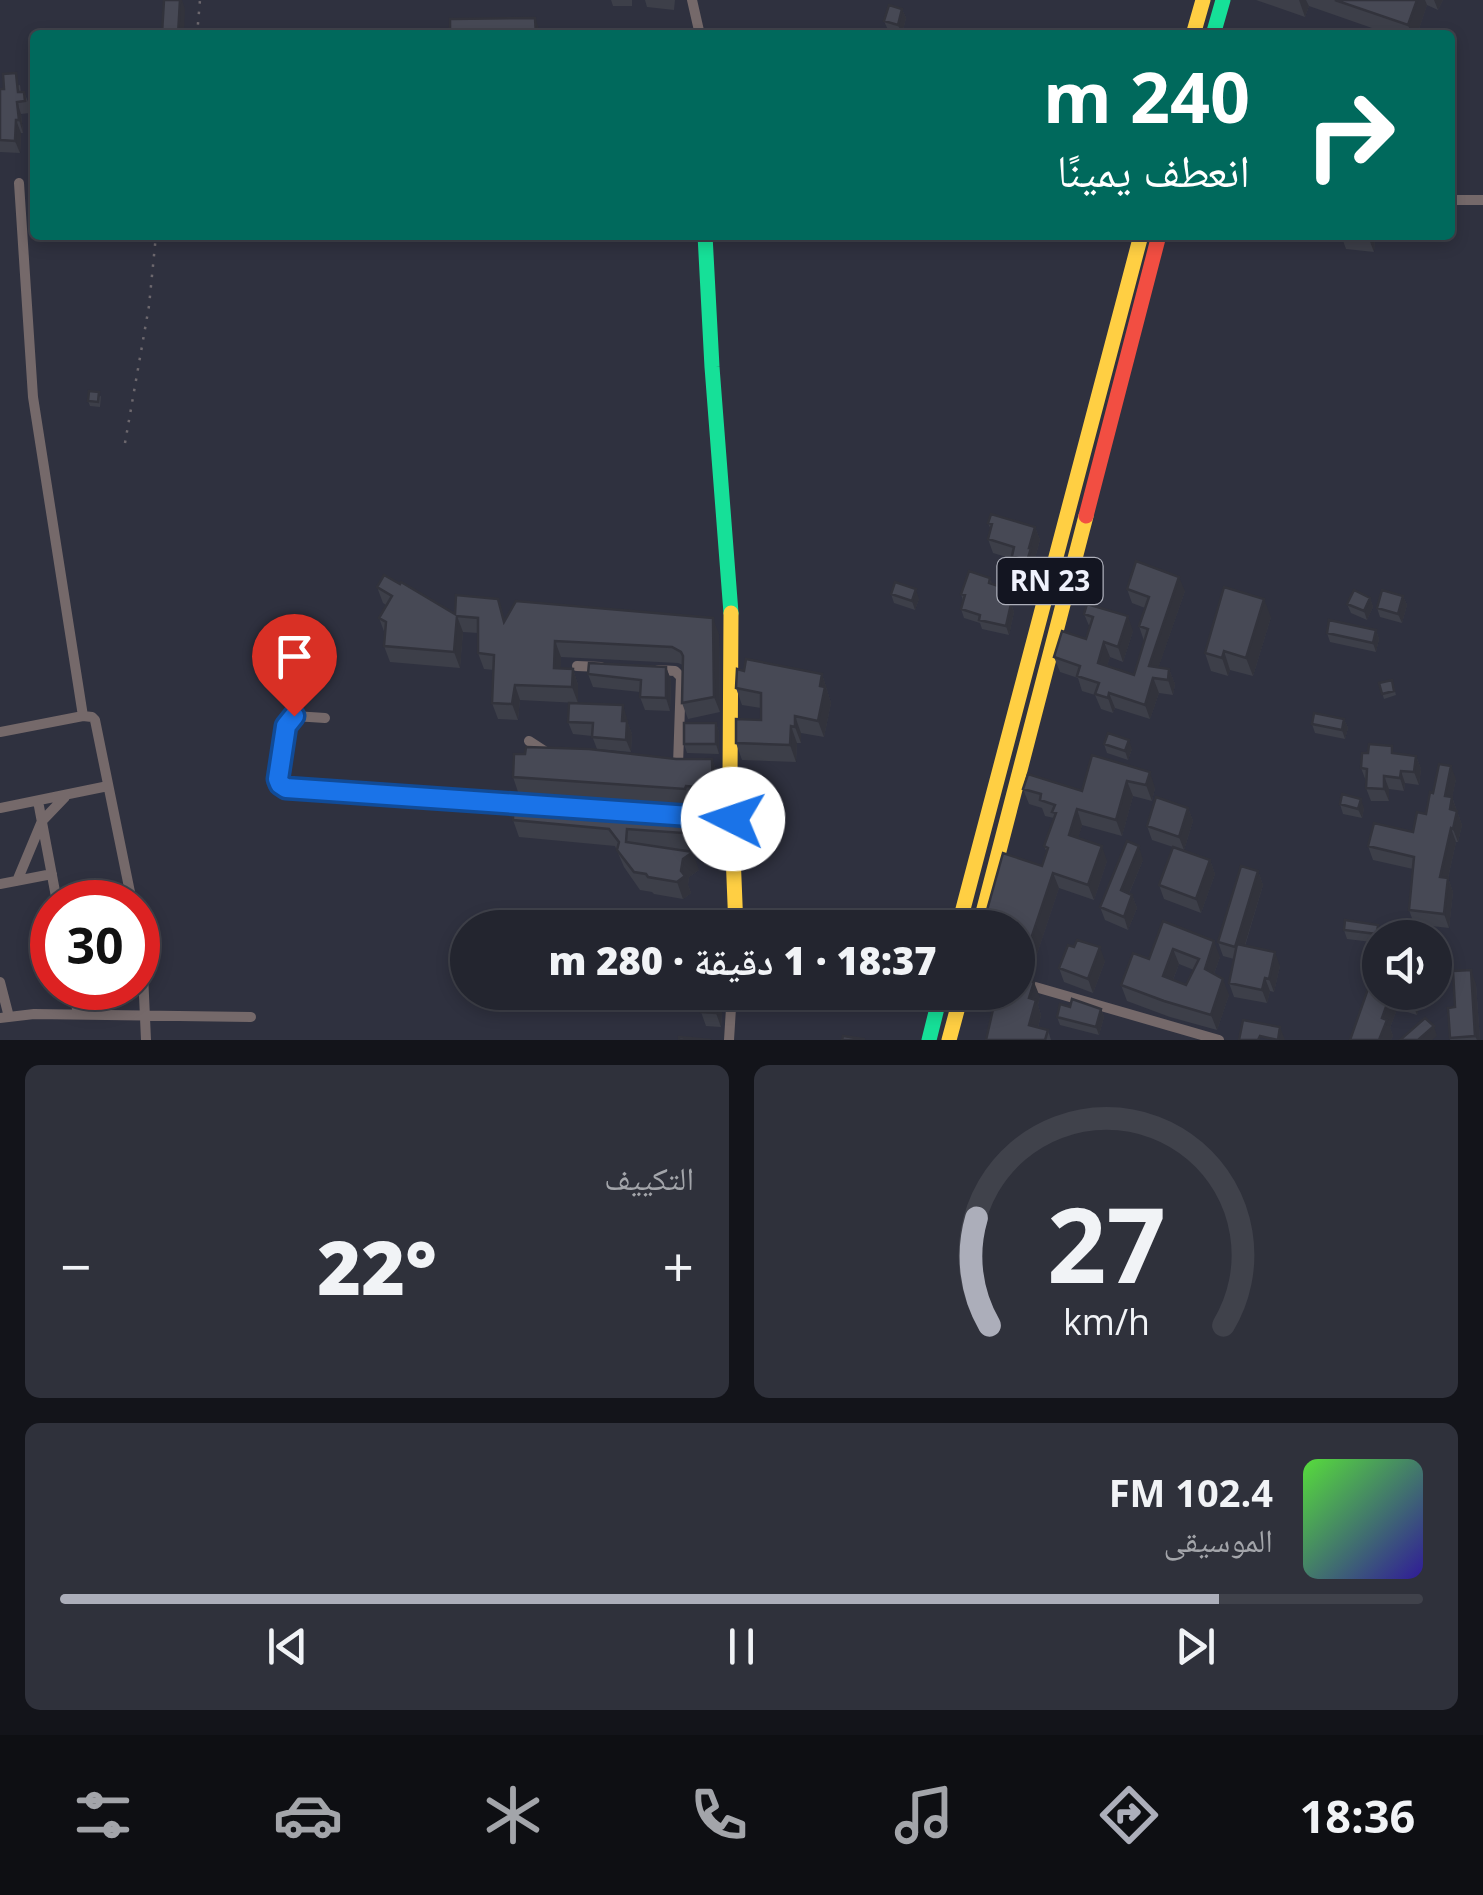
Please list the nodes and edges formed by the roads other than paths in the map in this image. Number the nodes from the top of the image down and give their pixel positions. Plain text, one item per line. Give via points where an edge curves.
1 (692, 0) edge
2 (1202, 0) edge
3 (1223, 0) edge
4 (699, 30) edge
5 (1195, 30) edge
6 (1214, 30) edge
7 (19, 183) dead end
8 (1455, 200) edge
9 (1483, 200) edge
10 (706, 240) edge
11 (1140, 240) edge
12 (1157, 240) edge
13 (577, 666) dead end
14 (616, 668) edge
15 (636, 669) edge
16 (84, 716) junction
17 (325, 718) dead end
18 (0, 732) edge
19 (529, 741) dead end
20 (565, 755) edge
21 (659, 764) edge
22 (678, 765) junction
23 (698, 767) edge
24 (108, 786) junction
25 (68, 794) junction
26 (38, 801) junction
27 (534, 805) edge
28 (0, 808) edge
29 (653, 814) edge
30 (733, 819) junction
31 (42, 821) junction
32 (52, 874) junction
33 (53, 880) edge
34 (127, 880) edge
35 (16, 881) junction
36 (0, 884) edge
37 (737, 910) edge
38 (963, 910) edge
39 (984, 910) edge
40 (0, 982) edge
41 (1035, 987) edge
42 (77, 1010) edge
43 (144, 1010) edge
44 (731, 1010) edge
45 (936, 1010) edge
46 (957, 1010) edge
47 (78, 1014) junction
48 (144, 1015) junction
49 (251, 1017) dead end
50 (4, 1018) edge
51 (146, 1040) edge
52 (729, 1040) edge
53 (929, 1040) edge
54 (949, 1040) edge
55 (1219, 1040) edge

1 - 4 street
2 - 5 main road
3 - 6 main road
7 - 16 street via 33,397
8 - 9 street
10 - 30 main road via 732,629 722,766
11 - 38 main road, RN 23
12 - 39 main road, RN 23
13 - 14 street
15 - 22 street via 680,673
16 - 18 street
16 - 24 street via 95,720
17 - 27 street via 294,716 286,726 278,779 286,788
19 - 20 street via 546,754
21 - 22 street
22 - 23 street
24 - 25 street
24 - 34 street
25 - 26 street
25 - 31 street
26 - 28 street
26 - 31 street
29 - 30 street
30 - 37 main road
31 - 32 street
31 - 35 street
32 - 33 street
32 - 35 street
35 - 36 street
40 - 50 street
41 - 55 street
42 - 47 street
43 - 48 street
44 - 52 street
45 - 53 main road
46 - 54 main road
47 - 48 street
47 - 50 street
48 - 49 street
48 - 51 street

